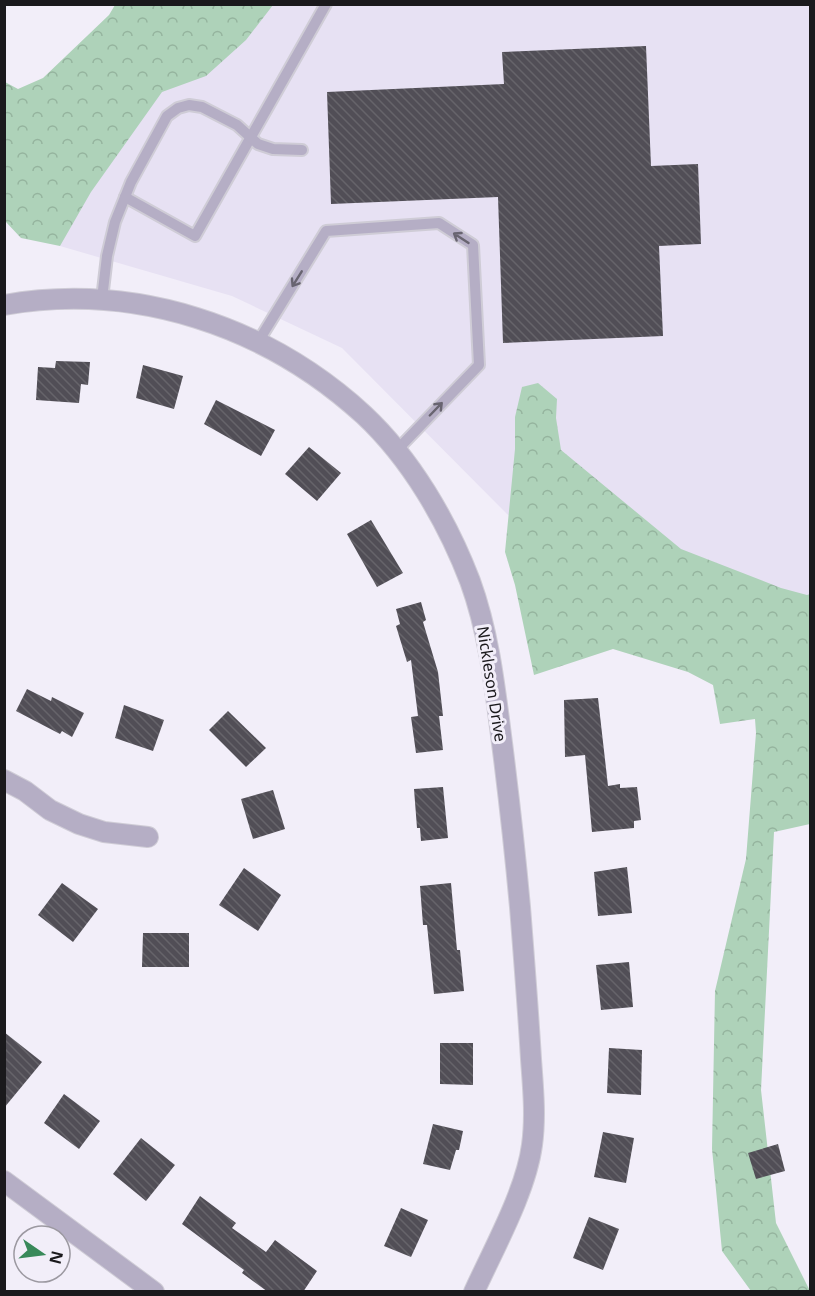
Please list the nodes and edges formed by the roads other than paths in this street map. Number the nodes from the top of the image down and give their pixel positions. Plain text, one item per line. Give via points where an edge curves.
1 (326, 4) edge
2 (251, 138) junction
3 (302, 150) dead end
4 (125, 196) junction
5 (102, 299) junction
6 (4, 305) edge
7 (258, 342) junction
8 (396, 451) junction
9 (4, 780) edge
10 (148, 837) dead end
11 (4, 1181) edge
12 (154, 1292) edge
13 (474, 1292) edge

1 - 2 lane
2 - 3 lane via 273,149
2 - 4 lane via 202,106 178,108 167,116
2 - 4 lane via 195,236
4 - 5 lane via 107,256
5 - 6 street, Nickleson Drive via 53,298
5 - 7 street, Nickleson Drive via 196,317
7 - 8 street, Nickleson Drive via 319,378 365,416
8 -> 7 lane via 479,365 473,245 439,224 326,231
8 - 13 street, Nickleson Drive via 444,524 470,581 482,620 493,672 514,843 529,1017 532,1145 524,1180
9 - 10 street via 79,824 104,832
11 - 12 street

